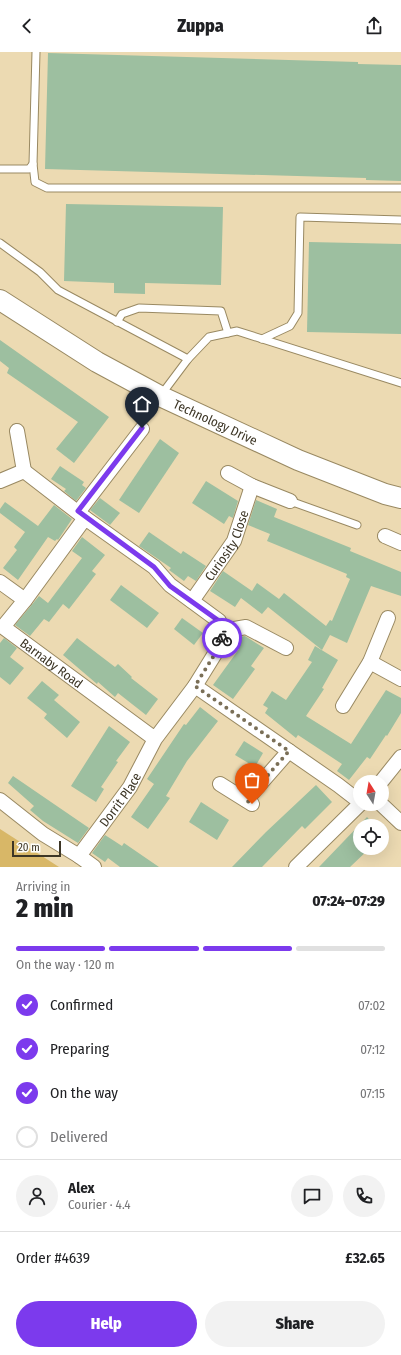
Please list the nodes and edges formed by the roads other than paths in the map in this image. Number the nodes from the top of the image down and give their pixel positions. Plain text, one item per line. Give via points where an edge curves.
1 (36, 52) edge
2 (34, 164) junction
3 (0, 169) edge
4 (401, 188) edge
5 (401, 220) edge
6 (0, 243) edge
7 (0, 300) edge
8 (117, 322) junction
9 (228, 333) junction
10 (262, 339) junction
11 (188, 359) junction
12 (401, 382) edge
13 (160, 396) junction
14 (142, 428) dead end
15 (17, 431) dead end
16 (24, 471) junction
17 (228, 473) dead end
18 (0, 481) edge
19 (252, 486) junction
20 (401, 498) edge
21 (290, 501) joint
22 (82, 515) junction
23 (357, 525) dead end
24 (385, 536) dead end
25 (401, 543) edge
26 (0, 582) edge
27 (26, 600) junction
28 (192, 601) junction
29 (388, 618) dead end
30 (2, 628) edge
31 (223, 631) junction
32 (286, 648) dead end
33 (370, 662) junction
34 (401, 679) edge
35 (195, 686) junction
36 (343, 706) dead end
37 (155, 739) junction
38 (289, 751) junction
39 (401, 757) edge
40 (387, 775) edge
41 (220, 784) dead end
42 (353, 797) edge
43 (0, 800) edge
44 (353, 810) edge
45 (388, 811) edge
46 (401, 823) edge
47 (79, 856) junction
48 (94, 867) edge
49 (296, 867) edge

1 - 2 lane
2 - 3 lane via 29,169
2 - 4 lane via 35,182 47,188
5 - 10 lane via 300,217 298,313 290,326
6 - 8 lane via 40,272 58,290
7 - 13 street, Technology Drive via 97,362
8 - 9 lane via 122,314 139,308 221,311
8 - 11 lane
9 - 10 lane via 237,331
9 - 11 lane via 209,337
10 - 12 lane
11 - 13 lane
13 - 20 street, Technology Drive via 298,460
14 - 22 street, Barnaby Road
15 - 16 street
16 - 18 street
16 - 22 street
17 - 19 street
19 - 21 street
19 - 28 street, Curiosity Close via 234,541
21 - 23 lane
22 - 27 street, Barnaby Road
22 - 28 street via 154,567 170,586
24 - 25 street
26 - 27 street
27 - 30 street, Barnaby Road
28 - 31 street via 219,621
29 - 33 street
30 - 37 street, Barnaby Road
31 - 32 street via 246,627
31 - 35 street, Dorrit Place via 221,644
33 - 34 street
33 - 36 street
35 - 37 street, Dorrit Place
35 - 38 street
37 - 47 street, Dorrit Place via 130,787
38 - 41 street via 249,802
38 - 42 street
39 - 40 street
43 - 47 street via 43,834
44 - 49 street
45 - 46 street
47 - 48 street

